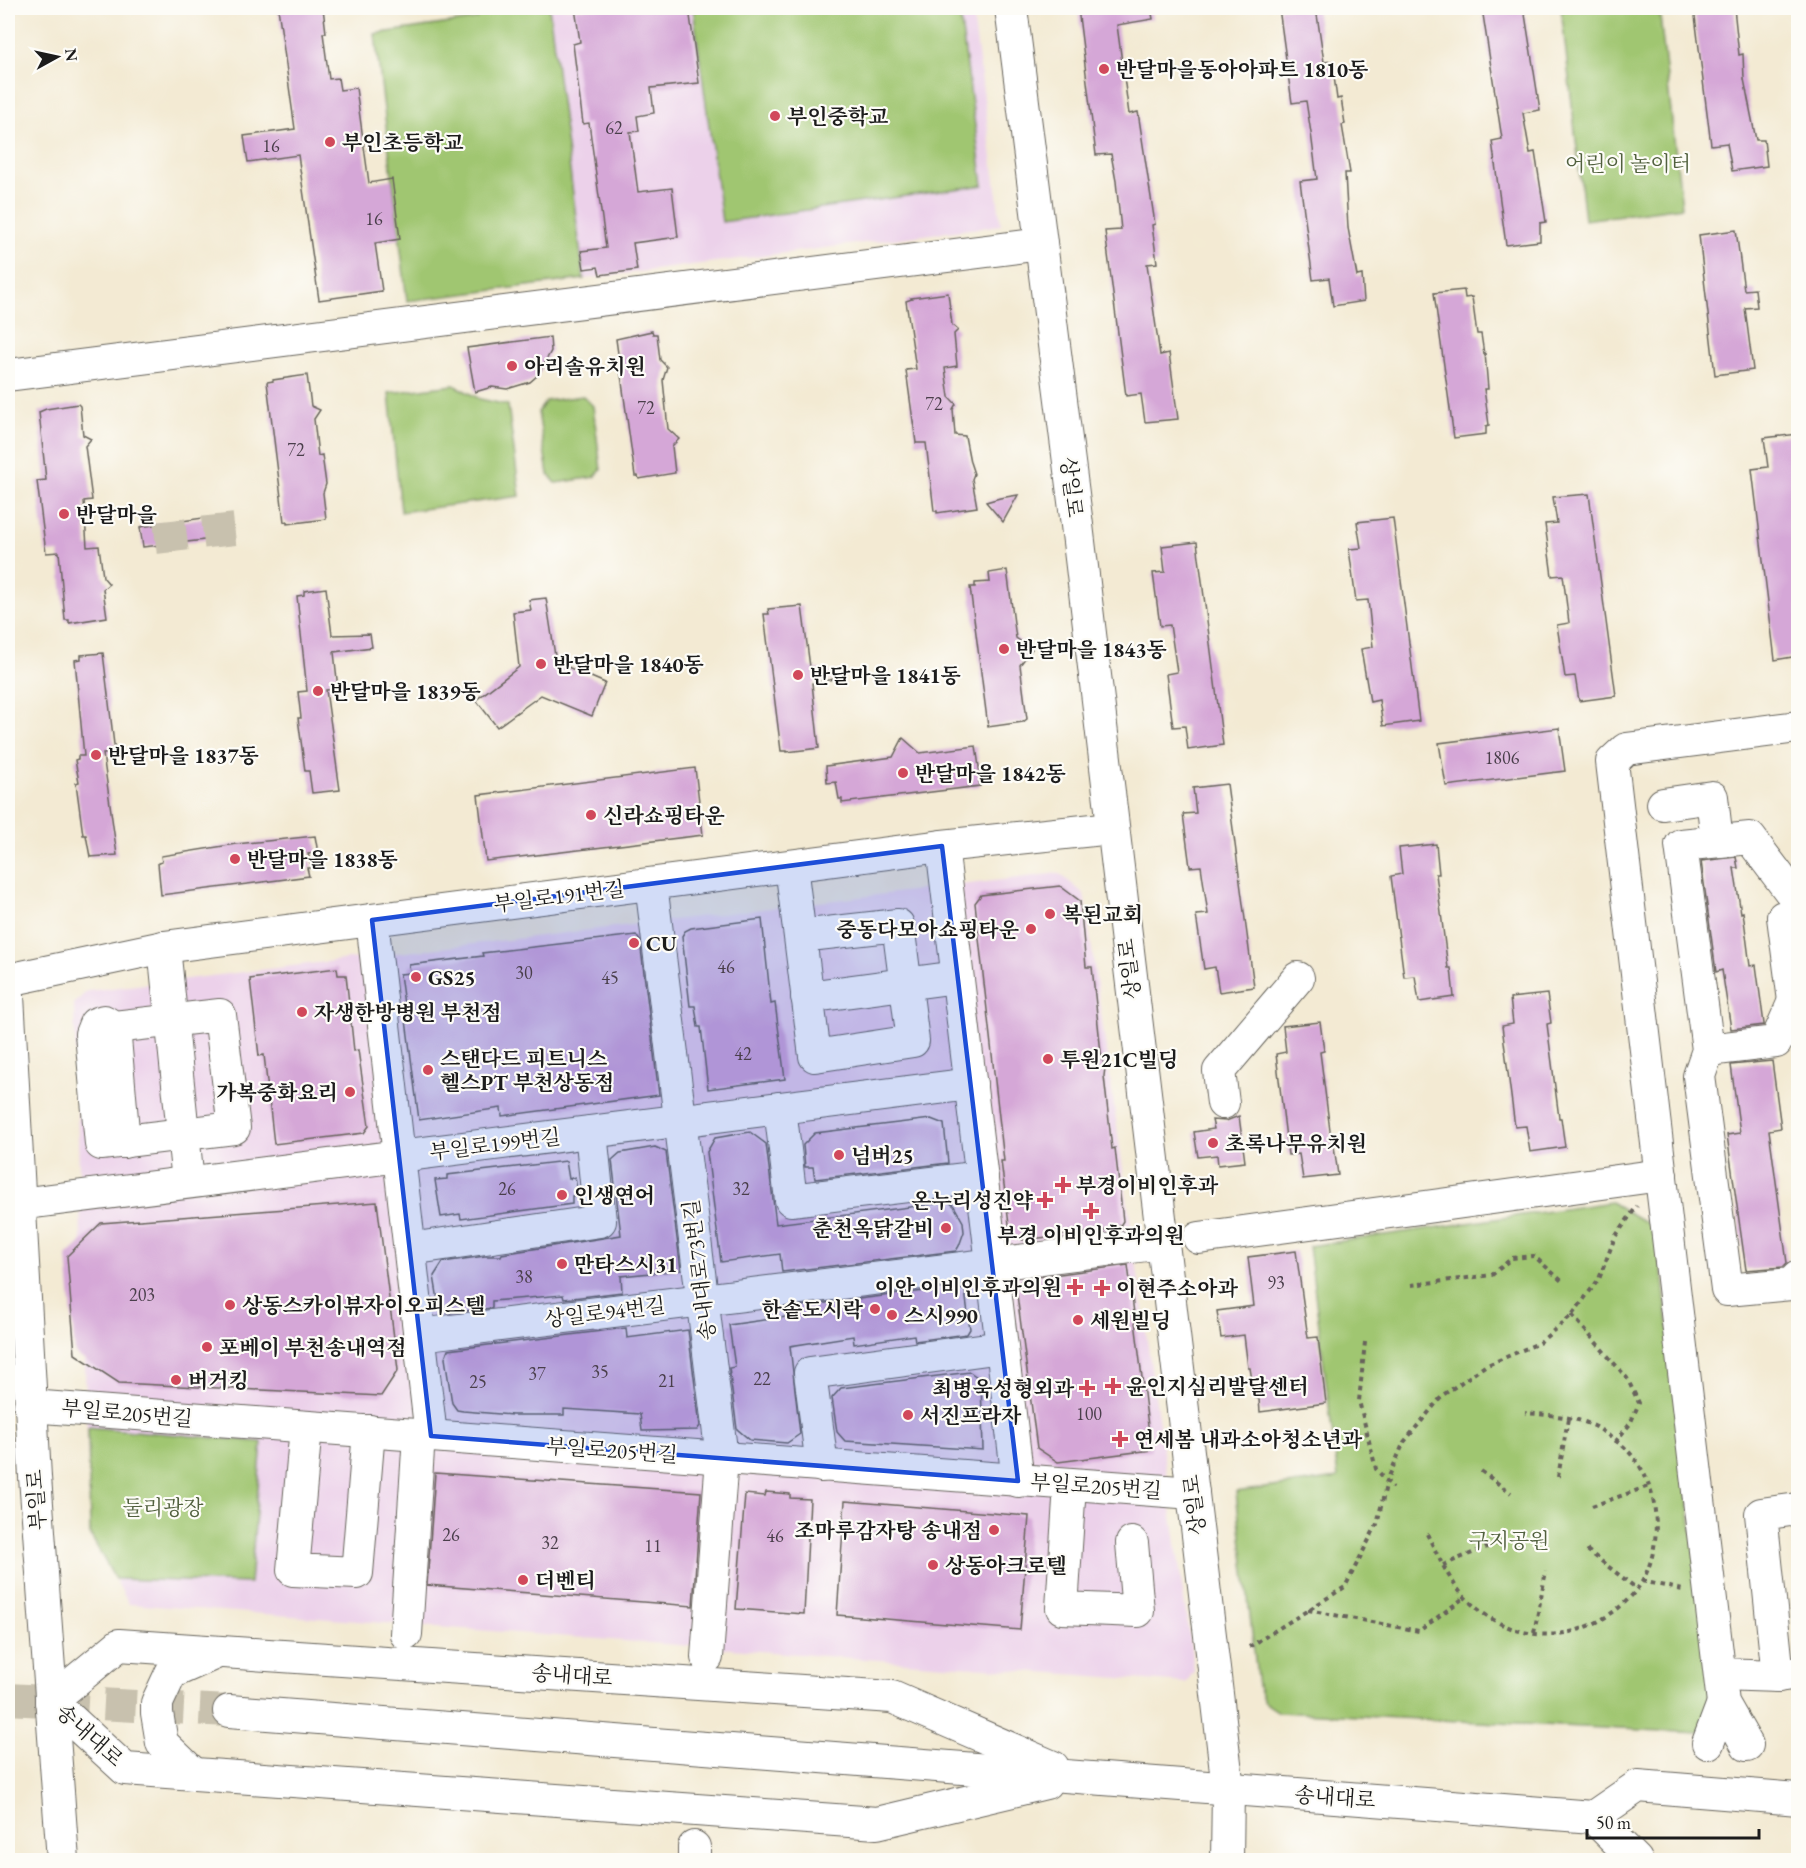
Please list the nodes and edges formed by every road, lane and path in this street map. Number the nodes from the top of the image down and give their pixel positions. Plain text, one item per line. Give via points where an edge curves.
1 (1011, 8) edge
2 (1041, 244) junction
3 (8, 375) edge
4 (1798, 727) edge
5 (1663, 804) dead end
6 (1112, 828) junction
7 (1717, 841) junction
8 (942, 846) junction
9 (791, 866) junction
10 (651, 884) junction
11 (1798, 890) edge
12 (1783, 917) dead end
13 (372, 920) junction
14 (800, 936) junction
15 (164, 947) junction
16 (957, 976) junction
17 (1298, 978) dead end
18 (8, 980) edge
19 (906, 984) junction
20 (8, 996) edge
21 (807, 997) junction
22 (1796, 1001) edge
23 (172, 1020) junction
24 (1708, 1050) junction
25 (971, 1084) junction
26 (1223, 1103) dead end
27 (780, 1108) junction
28 (681, 1120) junction
29 (591, 1132) junction
30 (184, 1135) junction
31 (400, 1156) junction
32 (1661, 1175) junction
33 (982, 1177) junction
34 (188, 1182) junction
35 (19, 1204) junction
36 (1636, 1207) dead end
37 (1199, 1238) dead end
38 (1147, 1245) dead end
39 (410, 1249) junction
40 (992, 1264) junction
41 (1798, 1277) edge
42 (1563, 1282) dead end
43 (1411, 1285) dead end
44 (703, 1300) junction
45 (1572, 1315) junction
46 (16, 1322) edge
47 (420, 1335) junction
48 (1365, 1342) dead end
49 (1002, 1347) junction
50 (30, 1406) junction
51 (1525, 1413) dead end
52 (1568, 1419) junction
53 (306, 1427) junction
54 (369, 1431) junction
55 (425, 1436) junction
56 (1616, 1441) junction
57 (722, 1458) junction
58 (822, 1466) junction
59 (1481, 1471) dead end
60 (1558, 1477) dead end
61 (1018, 1481) junction
62 (1387, 1481) junction
63 (1070, 1485) junction
64 (1648, 1486) junction
65 (1394, 1488) dead end
66 (1193, 1493) junction
67 (1511, 1493) dead end
68 (1592, 1506) dead end
69 (1798, 1509) edge
70 (1427, 1534) dead end
71 (1504, 1540) dead end
72 (1132, 1543) dead end
73 (1587, 1550) dead end
74 (1443, 1565) junction
75 (1546, 1571) dead end
76 (1642, 1581) junction
77 (1636, 1588) junction
78 (1711, 1596) junction
79 (1465, 1597) junction
80 (1307, 1609) junction
81 (1534, 1633) junction
82 (406, 1635) dead end
83 (1249, 1647) dead end
84 (219, 1651) junction
85 (707, 1658) dead end
86 (1788, 1674) edge
87 (1721, 1689) junction
88 (51, 1701) junction
89 (229, 1711) tunnel mouth
90 (1708, 1743) dead end
91 (1747, 1744) dead end
92 (194, 1774) junction
93 (1076, 1776) junction
94 (1228, 1789) junction
95 (1798, 1799) edge
96 (1593, 1817) junction
97 (8, 1851) edge
98 (17, 1851) dead end
99 (63, 1860) edge
100 (1227, 1860) edge
101 (1636, 1860) edge

1 - 2 street, 상일로
2 - 3 street
2 - 6 street, 상일로
4 - 32 street via 1626,749 1612,762
5 - 7 street via 1712,797
6 - 8 street, 부일로191번길
6 - 66 street, 상일로
7 - 11 street via 1750,838 1790,891
7 - 24 street via 1682,845
8 - 9 street, 부일로191번길
8 - 16 street
9 - 10 street, 부일로191번길
9 - 14 street
10 - 13 street, 부일로191번길
10 - 28 street, 송내대로73번길
12 - 22 street
13 - 15 street, 부일로191번길
13 - 31 street
14 - 19 street via 898,925
14 - 21 street
15 - 18 street, 부일로191번길
15 - 23 street
16 - 19 street
16 - 25 street
17 - 26 street via 1220,1071
19 - 21 street
19 - 21 street via 913,1041 815,1056
20 - 35 street, 부일로
22 - 24 street via 1776,1042
23 - 30 street
23 - 30 street via 220,1015 234,1128
23 - 30 street via 114,1027 124,1142
24 - 41 street via 1699,1076 1726,1290 1791,1284
25 - 27 street, 부일로199번길
25 - 33 street
27 - 28 street, 부일로199번길
27 - 33 street via 791,1200
28 - 29 street, 부일로199번길
28 - 44 street, 송내대로73번길
29 - 31 street, 부일로199번길
29 - 39 street via 600,1221
30 - 34 street
31 - 34 street, 부일로199번길
31 - 39 street
32 - 37 street
32 - 78 street
33 - 40 street
34 - 35 street, 부일로199번길
35 - 46 street, 부일로
36 - 45 path via 1615,1237 1599,1279
38 - 40 street, 상일로94번길
39 - 47 street
40 - 44 street, 상일로94번길
40 - 49 street
42 - 43 path via 1534,1256 1512,1258 1492,1275
44 - 47 street, 상일로94번길
44 - 57 street, 송내대로73번길
45 - 56 path via 1627,1378 1639,1403 1630,1424
45 - 62 path via 1539,1343 1485,1366 1443,1395 1404,1442
46 - 50 street, 부일로
47 - 55 street
48 - 62 path via 1359,1401 1376,1469
49 - 58 street via 810,1373
49 - 61 street
50 - 53 street, 부일로205번길
50 - 88 street, 부일로
51 - 52 path
52 - 56 path via 1593,1425
52 - 60 path
53 - 54 street, 부일로205번길
53 - 54 street via 293,1570 357,1573
54 - 55 street, 부일로205번길
55 - 57 street, 부일로205번길
55 - 82 street
56 - 64 path via 1645,1475
57 - 58 street, 부일로205번길
57 - 85 street, 송내대로73번길
58 - 61 street, 부일로205번길
59 - 67 path
61 - 63 street, 부일로205번길
62 - 65 path
62 - 80 path via 1377,1524 1344,1587
63 - 66 street, 부일로205번길
63 - 72 street via 1062,1608 1138,1611
64 - 68 path
64 - 76 path via 1656,1510 1655,1546
66 - 94 street, 상일로
69 - 86 street via 1761,1514
70 - 74 path
71 - 74 path
73 - 77 path
74 - 79 path
75 - 81 path
76 - 77 path
76 - 78 path
77 - 81 path via 1620,1608 1589,1627 1554,1635
78 - 87 street
79 - 80 path via 1419,1631
79 - 81 path via 1486,1617 1519,1632
80 - 83 path
84 - 88 street, 송내대로 via 119,1645
84 - 92 street via 171,1673 158,1702 162,1743
84 - 93 street, 송내대로 via 892,1697
86 - 87 street
87 - 90 street
87 - 91 street
88 - 92 street, 송내대로 via 125,1769
88 - 99 street, 부일로
89 - 93 street, 송내대로
92 - 93 street, 송내대로 via 877,1823
93 - 94 street, 송내대로
94 - 96 street, 송내대로
94 - 100 street, 상일로
95 - 96 street via 1638,1786
96 - 101 street
97 - 98 path

